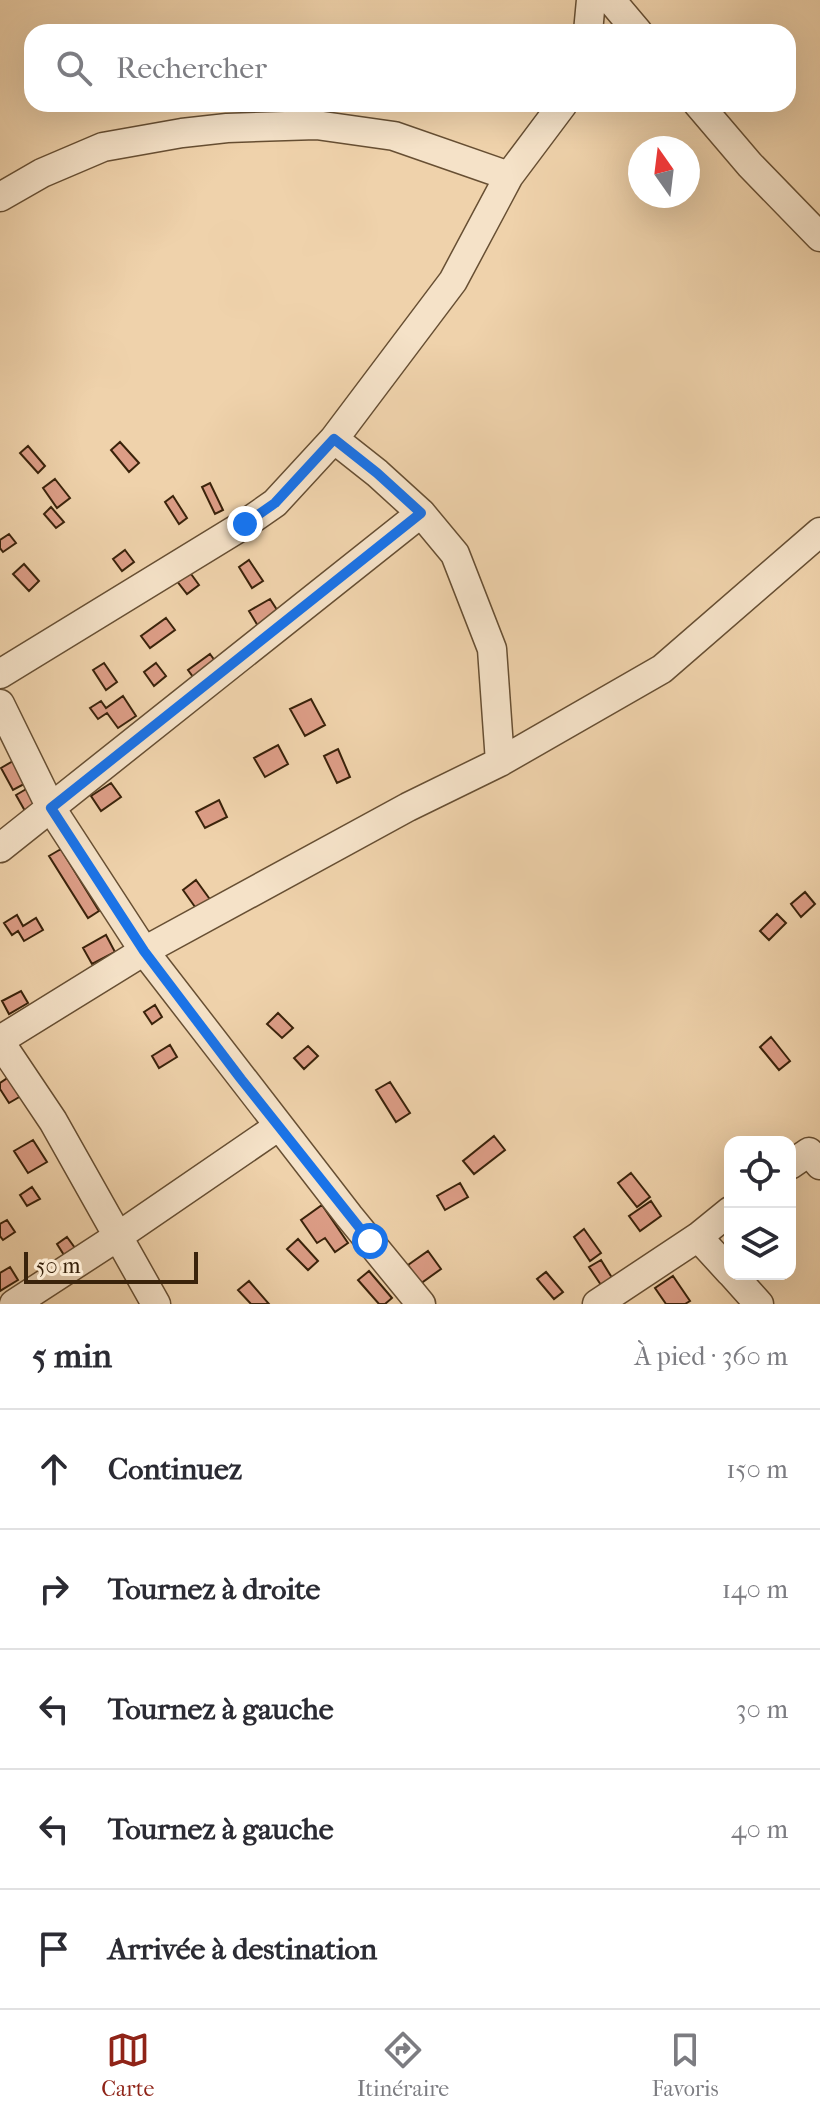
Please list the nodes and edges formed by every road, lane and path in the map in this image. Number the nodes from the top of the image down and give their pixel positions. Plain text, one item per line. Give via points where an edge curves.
1 (591, 0) edge
2 (611, 0) edge
3 (589, 24) edge
4 (631, 24) edge
5 (557, 112) edge
6 (705, 112) edge
7 (509, 176) junction
8 (0, 197) edge
9 (820, 237) edge
10 (334, 439) junction
11 (421, 513) junction
12 (820, 532) edge
13 (0, 674) edge
14 (0, 704) edge
15 (500, 762) junction
16 (51, 808) junction
17 (0, 848) edge
18 (144, 951) junction
19 (0, 1041) edge
20 (279, 1126) junction
21 (724, 1216) edge
22 (117, 1237) junction
23 (698, 1237) junction
24 (724, 1265) edge
25 (737, 1280) edge
26 (414, 1302) edge
27 (14, 1304) edge
28 (156, 1304) edge
29 (597, 1304) edge
30 (759, 1304) edge

1 - 3 street
2 - 4 street
5 - 7 street
6 - 9 street
7 - 8 street via 394,136 316,125 227,128 103,147
7 - 10 street via 453,281
10 - 11 street
10 - 13 street via 275,503
11 - 15 street via 455,554 492,649
11 - 16 street
12 - 15 street via 662,669
14 - 16 street
15 - 18 street
16 - 17 street
16 - 18 street
18 - 19 street
18 - 20 street
19 - 22 street via 53,1121
20 - 22 street
20 - 26 street
21 - 23 street
22 - 27 street
22 - 28 street
23 - 24 street
23 - 29 street
25 - 30 street

